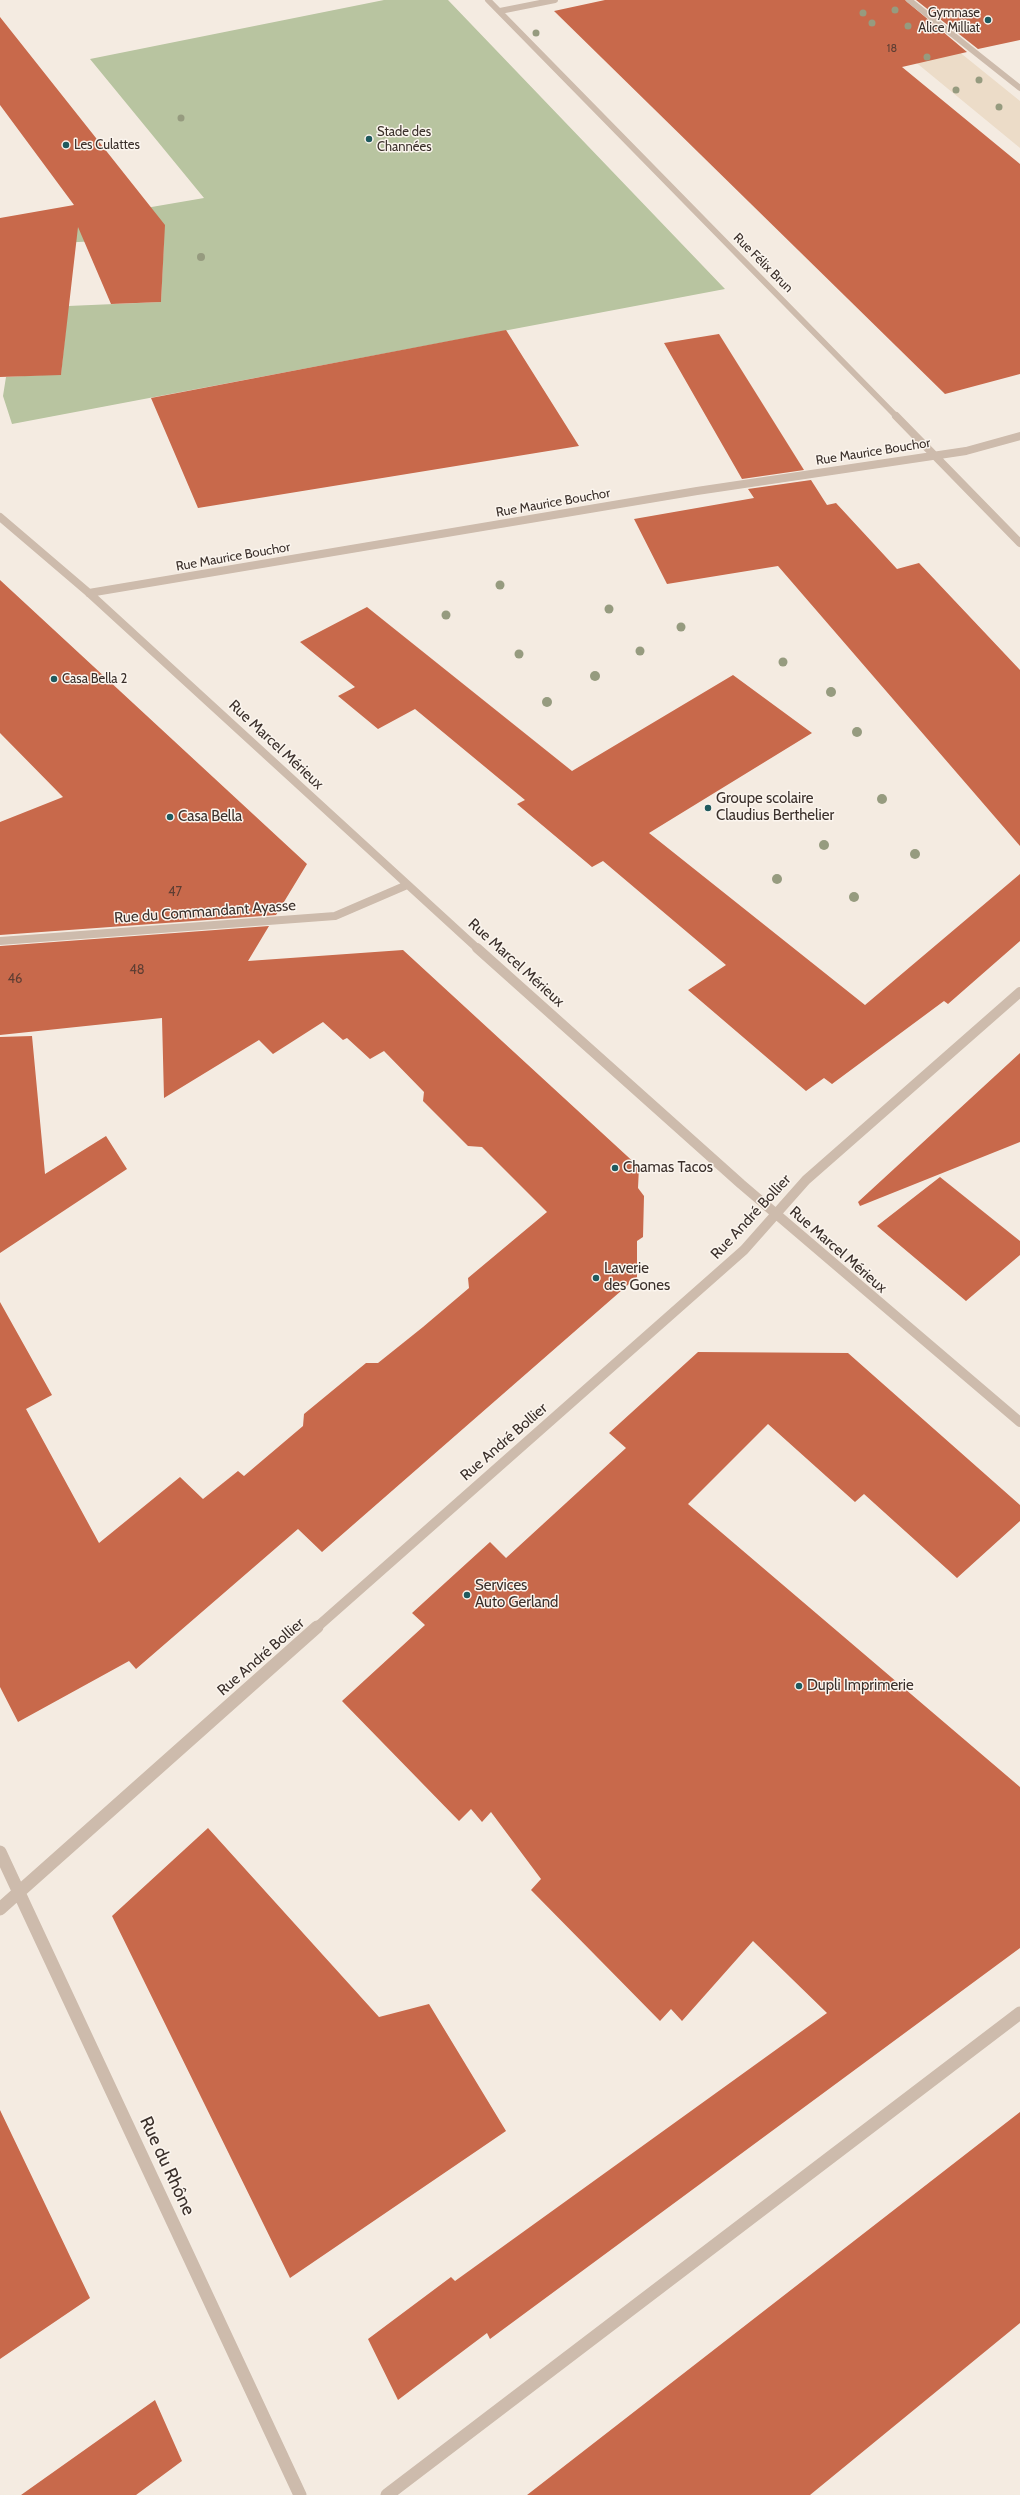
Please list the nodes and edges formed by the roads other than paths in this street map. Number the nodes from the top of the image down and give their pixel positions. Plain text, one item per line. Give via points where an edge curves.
1 (488, 0) edge
2 (555, 0) edge
3 (909, 0) edge
4 (500, 12) junction
5 (1020, 88) edge
6 (1020, 436) edge
7 (934, 455) junction
8 (0, 517) edge
9 (1020, 543) edge
10 (89, 593) junction
11 (407, 885) junction
12 (0, 942) edge
13 (1020, 992) edge
14 (776, 1215) junction
15 (1020, 1422) edge
16 (0, 1852) edge
17 (19, 1892) junction
18 (0, 1909) edge
19 (1020, 2014) edge
20 (300, 2495) edge
21 (387, 2495) edge

1 - 4 street, Rue Félix Brun
2 - 4 street
3 - 5 street
4 - 7 street, Rue Félix Brun
6 - 7 street, Rue Maurice Bouchor via 966,451
7 - 9 street, Rue Félix Brun
7 - 10 street, Rue Maurice Bouchor via 697,491
8 - 10 street, Rue Marcel Mérieux
10 - 11 street, Rue Marcel Mérieux
11 - 12 street, Rue du Commandant Ayasse via 335,916
11 - 14 street, Rue Marcel Mérieux
13 - 14 street, Rue André Bollier via 806,1180
14 - 15 street, Rue Marcel Mérieux
14 - 17 street, Rue André Bollier via 744,1250
16 - 17 street, Rue du Rhône
17 - 18 street, Rue André Bollier
17 - 20 street, Rue du Rhône
19 - 21 street

